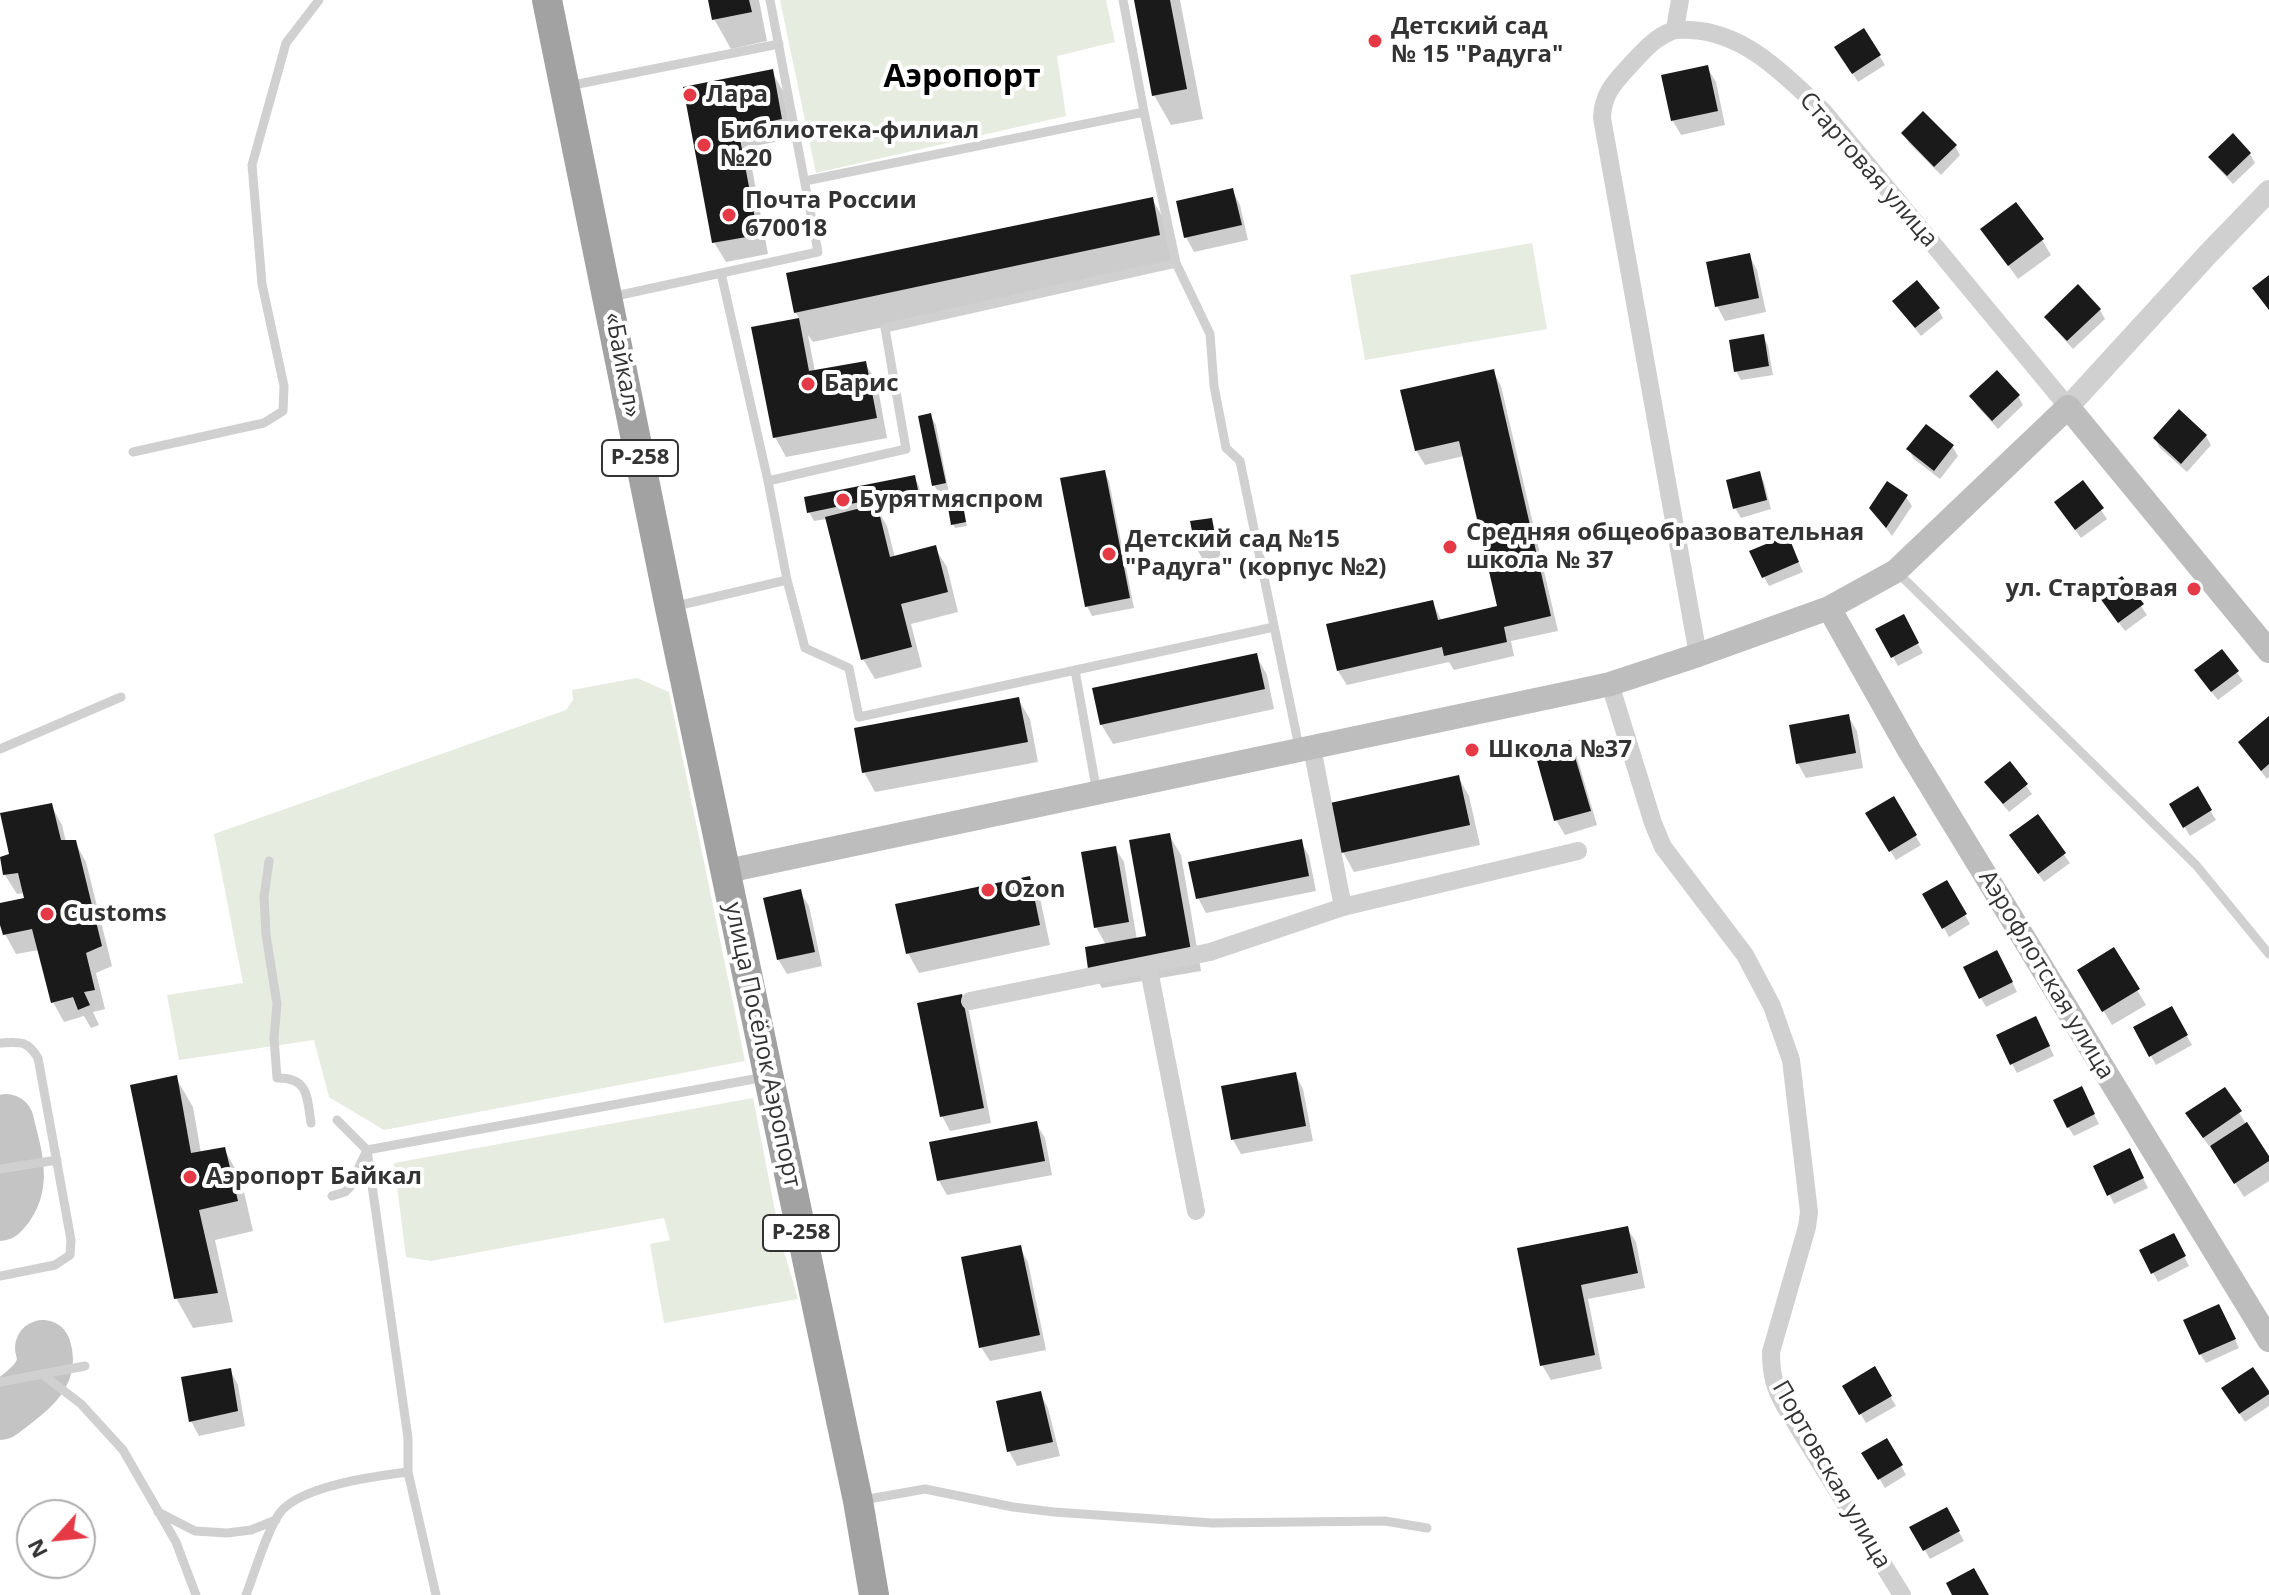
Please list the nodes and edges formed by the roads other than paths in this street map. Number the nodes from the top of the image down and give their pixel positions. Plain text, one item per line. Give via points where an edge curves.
1 (319, 0) edge
2 (547, 0) edge
3 (770, 0) edge
4 (1123, 0) edge
5 (1680, 0) edge
6 (1675, 29) junction
7 (779, 44) junction
8 (565, 87) junction
9 (1144, 112) junction
10 (805, 181) junction
11 (2269, 191) edge
12 (1176, 263) junction
13 (721, 273) junction
14 (608, 297) junction
15 (2068, 407) junction
16 (133, 452) dead end
17 (768, 481) junction
18 (1896, 571) junction
19 (787, 580) junction
20 (670, 608) junction
21 (1829, 608) junction
22 (1274, 627) junction
23 (2269, 651) edge
24 (1698, 655) junction
25 (1075, 670) junction
26 (1610, 684) junction
27 (121, 697) dead end
28 (0, 749) edge
29 (1306, 749) junction
30 (1097, 793) junction
31 (1578, 851) dead end
32 (269, 861) dead end
33 (727, 871) junction
34 (1343, 907) junction
35 (2269, 954) edge
36 (1148, 965) junction
37 (970, 1001) dead end
38 (0, 1043) edge
39 (768, 1077) junction
40 (337, 1120) dead end
41 (311, 1123) dead end
42 (367, 1150) junction
43 (57, 1160) junction
44 (0, 1169) edge
45 (332, 1196) dead end
46 (1196, 1211) dead end
47 (0, 1276) edge
48 (2269, 1340) edge
49 (85, 1366) dead end
50 (42, 1374) junction
51 (0, 1382) edge
52 (408, 1472) junction
53 (858, 1501) junction
54 (158, 1512) junction
55 (276, 1520) junction
56 (1427, 1528) dead end
57 (196, 1595) edge
58 (246, 1595) edge
59 (436, 1595) edge
60 (874, 1595) edge
61 (1902, 1595) edge

1 - 16 lane via 286,43 252,165 262,284 284,386 283,411 264,423
2 - 8 highway, «Байкал» / Р-258
3 - 7 lane
4 - 9 lane
5 - 6 street
6 - 15 street, Стартовая улица via 1708,31 1738,42 1783,73 1823,111
6 - 24 street via 1645,49 1609,89 1602,118
7 - 8 lane
7 - 10 lane
8 - 14 highway, «Байкал» / Р-258
9 - 10 lane
9 - 12 lane
10 - 13 lane via 818,252
11 - 15 street
12 - 17 lane via 885,328 906,449
12 - 22 lane via 1210,334 1226,448 1240,461
13 - 14 lane
13 - 17 lane
14 - 20 highway, «Байкал» / Р-258
15 - 18 main road
15 - 23 main road, Стартовая улица
17 - 19 lane
18 - 21 main road
18 - 35 lane via 2196,865
19 - 20 lane
19 - 25 lane via 805,648 849,668 859,717
20 - 33 highway, «Байкал» / Р-258
21 - 24 main road
21 - 48 main road, Аэрофлотская улица via 1909,750
22 - 25 lane
22 - 29 lane
24 - 26 main road
25 - 30 lane
26 - 29 main road
26 - 61 street, Портовская улица via 1663,847 1745,955 1772,1006 1791,1060 1809,1212 1771,1352 1771,1372 1785,1406
27 - 28 lane
29 - 30 main road
29 - 34 street
30 - 33 main road
31 - 34 street
32 - 41 lane via 264,897 277,1004 277,1078 299,1082
33 - 39 highway, улица Посёлок Аэропорт / Р-258
34 - 36 street via 1210,952
36 - 37 street
36 - 46 street
38 - 43 lane via 31,1046 38,1058
39 - 42 lane
39 - 53 highway, улица Посёлок Аэропорт / Р-258
40 - 42 lane
42 - 45 lane via 350,1187
42 - 52 lane via 408,1438
43 - 44 lane
43 - 47 lane via 70,1255 55,1265
49 - 50 lane
50 - 51 lane
50 - 54 lane via 81,1404 123,1450
52 - 55 lane via 367,1477 301,1496
52 - 59 lane
53 - 56 lane via 925,1489 1054,1512 1212,1523 1385,1521
53 - 60 highway, улица Посёлок Аэропорт / Р-258
54 - 55 lane via 195,1531 251,1530
54 - 57 lane
55 - 58 lane

